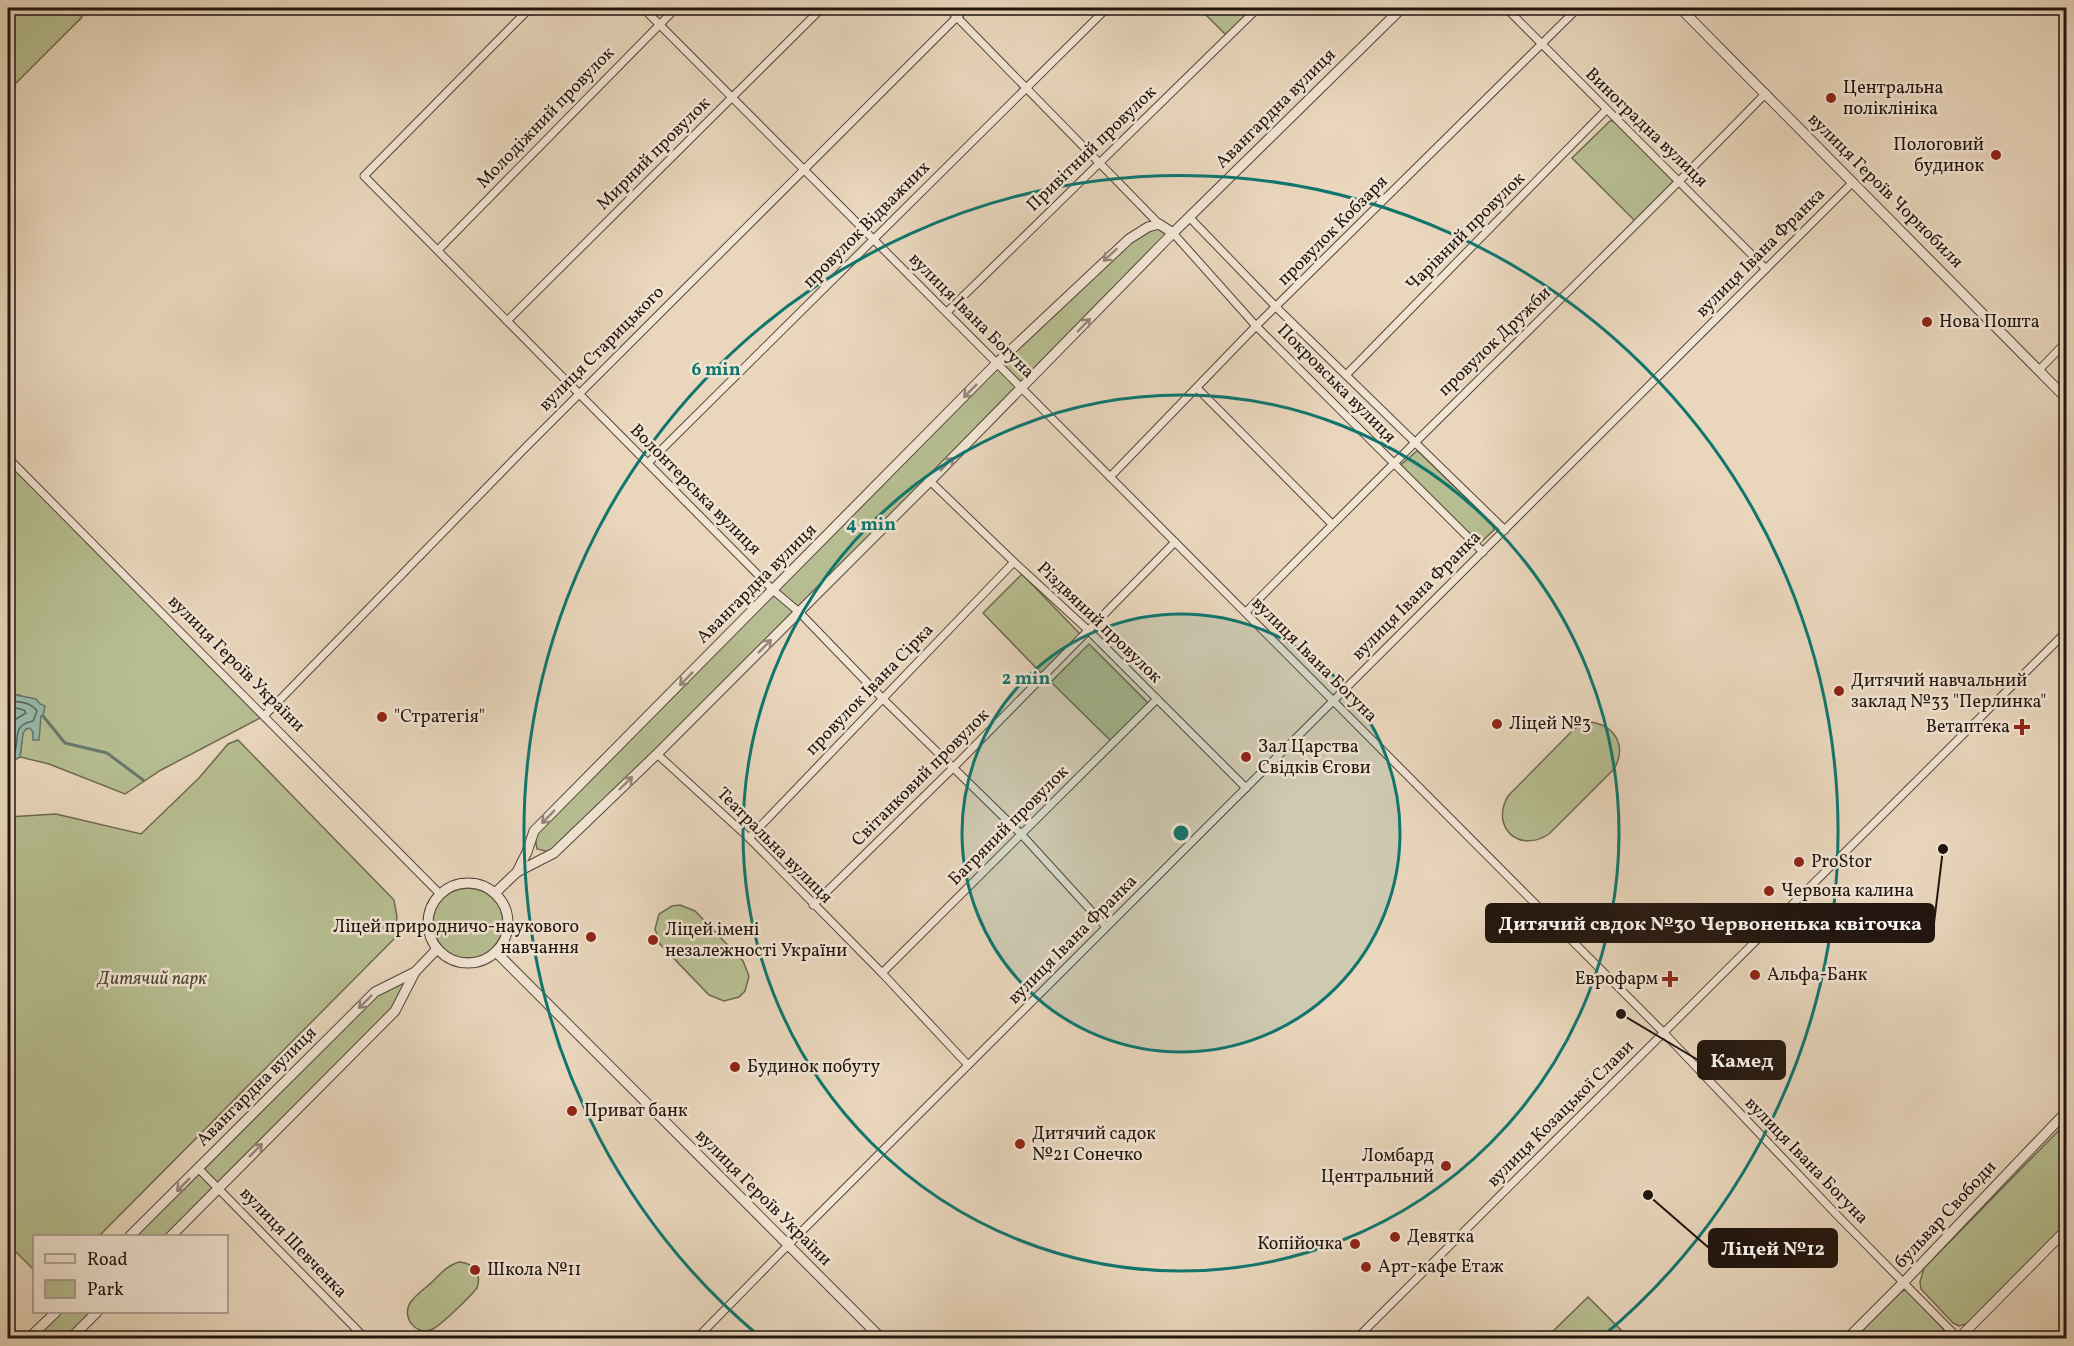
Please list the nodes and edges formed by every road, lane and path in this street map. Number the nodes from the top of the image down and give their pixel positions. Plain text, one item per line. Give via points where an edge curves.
1 (530, 8) edge
2 (643, 8) edge
3 (676, 8) edge
4 (822, 8) edge
5 (948, 8) edge
6 (966, 8) edge
7 (1107, 8) edge
8 (1258, 8) edge
9 (1402, 8) edge
10 (1506, 8) edge
11 (1578, 8) edge
12 (1680, 8) edge
13 (957, 16) junction
14 (660, 24) junction
15 (1541, 44) junction
16 (1027, 87) junction
17 (1766, 93) junction
18 (733, 97) junction
19 (1606, 110) junction
20 (1100, 162) junction
21 (804, 169) junction
22 (1680, 181) junction
23 (1853, 182) junction
24 (1190, 218) junction
25 (1159, 224) junction
26 (1173, 233) junction
27 (874, 239) junction
28 (438, 250) junction
29 (1766, 269) junction
30 (1277, 308) junction
31 (947, 312) junction
32 (507, 321) junction
33 (1256, 326) junction
34 (2067, 342) edge
35 (997, 363) junction
36 (2039, 370) junction
37 (1346, 375) junction
38 (1022, 388) junction
39 (1197, 388) junction
40 (579, 393) junction
41 (2067, 398) edge
42 (1415, 441) junction
43 (8, 458) edge
44 (1394, 463) junction
45 (648, 464) junction
46 (1110, 477) junction
47 (930, 481) junction
48 (1332, 524) junction
49 (1504, 530) junction
50 (1175, 542) junction
51 (1483, 552) junction
52 (1014, 562) junction
53 (774, 591) junction
54 (799, 612) junction
55 (1246, 612) junction
56 (1089, 631) junction
57 (2067, 632) edge
58 (883, 699) junction
59 (1157, 699) junction
60 (1333, 701) junction
61 (264, 716) junction
62 (657, 754) junction
63 (954, 767) junction
64 (1246, 788) junction
65 (1022, 835) junction
66 (749, 838) junction
67 (517, 872) junction
68 (495, 893) junction
69 (440, 894) junction
70 (813, 905) junction
71 (1106, 927) junction
72 (438, 949) junction
73 (496, 952) junction
74 (415, 972) junction
75 (882, 973) junction
76 (1664, 1033) junction
77 (968, 1065) junction
78 (2067, 1112) edge
79 (199, 1168) junction
80 (218, 1188) junction
81 (2067, 1230) edge
82 (131, 1235) edge
83 (172, 1235) edge
84 (787, 1246) junction
85 (1904, 1282) junction
86 (54, 1313) edge
87 (95, 1313) edge
88 (29, 1338) edge
89 (71, 1338) edge
90 (365, 1338) edge
91 (697, 1338) edge
92 (881, 1338) edge
93 (1357, 1338) edge
94 (1848, 1338) edge
95 (1959, 1338) edge

1 - 28 street, Волонтерська вулиця via 364,176
2 - 14 street, вулиця Івана Богуна
3 - 14 street, Молодіжний провулок
4 - 18 street, Мирний провулок
5 - 13 street
6 - 13 street, вулиця Старицького
7 - 16 street, провулок Відважних
8 - 20 street, Привітний провулок
9 - 24 street, Авангардна вулиця
10 - 15 street, Виноградна вулиця
11 - 15 street, провулок Кобзаря
12 - 17 street, вулиця Героїв Чорнобиля
13 - 16 street
13 - 21 street, вулиця Старицького
14 - 18 street, вулиця Івана Богуна
14 - 28 street, Молодіжний провулок
15 - 19 street, Виноградна вулиця
15 - 30 street, провулок Кобзаря
16 - 20 street
16 - 27 street, провулок Відважних
17 - 22 street, провулок Дружби
17 - 23 street, вулиця Героїв Чорнобиля
18 - 21 street, вулиця Івана Богуна
18 - 32 street, Мирний провулок
19 - 22 street, Виноградна вулиця
19 - 37 street, Чарівний провулок
20 - 25 street
20 - 31 street, Привітний провулок
21 - 27 street, вулиця Івана Богуна
21 - 40 street, вулиця Старицького
22 - 29 street, Виноградна вулиця
22 - 42 street, провулок Дружби
23 - 29 street, вулиця Івана Франка
23 - 36 street, вулиця Героїв Чорнобиля
24 - 26 street, Авангардна вулиця
24 - 30 street, Покровська вулиця
25 - 26 street
25 -> 35 street, Авангардна вулиця via 1148,227 1113,252
26 - 33 street, Покровська вулиця
38 -> 26 street, Авангардна вулиця
27 - 31 street, вулиця Івана Богуна
27 - 45 street, провулок Відважних
28 - 32 street, Волонтерська вулиця
29 - 49 street, вулиця Івана Франка
30 - 33 street, провулок Кобзаря
30 - 37 street, Покровська вулиця
31 - 35 street, вулиця Івана Богуна
32 - 40 street, Волонтерська вулиця
33 - 39 street, провулок Кобзаря
33 - 44 street, Покровська вулиця
34 - 36 street
35 - 38 street, вулиця Івана Богуна
35 -> 53 street, Авангардна вулиця
36 - 41 street, вулиця Героїв Чорнобиля
37 - 42 street, Покровська вулиця
38 - 46 street, вулиця Івана Богуна
47 -> 38 street, Авангардна вулиця
39 - 46 street, провулок Кобзаря
39 - 48 street
40 - 45 street, Волонтерська вулиця
40 - 61 street, вулиця Старицького
42 - 44 street, провулок Дружби
42 - 49 street, Покровська вулиця
43 - 61 street, вулиця Героїв України
44 - 48 street, провулок Дружби
44 - 51 street, Покровська вулиця
45 - 53 street, Волонтерська вулиця
46 - 50 street, вулиця Івана Богуна
47 - 52 street, Різдвяний провулок
47 - 54 street, Авангардна вулиця
48 - 55 street, провулок Дружби
49 - 51 street, вулиця Івана Франка
50 - 55 street, вулиця Івана Богуна
50 - 56 street, Світанковий провулок
51 - 60 street, вулиця Івана Франка
52 - 56 street, Різдвяний провулок
52 - 58 street, провулок Івана Сірка
53 - 54 street, Волонтерська вулиця
53 -> 67 street, Авангардна вулиця via 534,831
54 - 58 street, Волонтерська вулиця
62 -> 54 street, Авангардна вулиця
55 - 60 street, вулиця Івана Богуна
56 - 59 street, Різдвяний провулок
56 - 63 street, Світанковий провулок
57 - 76 street, вулиця Козацької Слави
58 - 63 street, Волонтерська вулиця
58 - 66 street, провулок Івана Сірка
59 - 64 street, Різдвяний провулок
59 - 65 street, Багряний провулок
60 - 64 street, вулиця Івана Франка
60 - 76 street, вулиця Івана Богуна
61 - 69 street, вулиця Героїв України
62 - 66 street, Театральна вулиця
67 -> 62 street, Авангардна вулиця via 554,853
63 - 65 street, Волонтерська вулиця
63 - 70 street, Світанковий провулок
64 - 71 street, вулиця Івана Франка
65 - 71 street, Волонтерська вулиця
65 - 75 street, Багряний провулок
66 - 70 street, Театральна вулиця
67 - 68 street, Авангардна вулиця
68 - 69 street via 468,883
68 - 73 street via 509,918 507,936
69 - 72 street via 428,922
70 - 75 street, Театральна вулиця
71 - 77 street, вулиця Івана Франка
72 - 73 street via 453,961 471,964
72 - 74 street, Авангардна вулиця
73 - 84 street, вулиця Героїв України
74 -> 79 street, Авангардна вулиця via 375,992
80 -> 74 street, Авангардна вулиця via 395,1011
75 - 77 street, Театральна вулиця
76 - 85 street, вулиця Івана Богуна
76 - 93 street, вулиця Козацької Слави
77 - 84 street, вулиця Івана Франка
78 - 85 street, бульвар Свободи
79 - 80 street, вулиця Шевченка
79 -> 82 street, Авангардна вулиця
80 - 83 street, Авангардна вулиця
80 - 90 street, вулиця Шевченка
81 - 95 street
84 - 91 street, вулиця Івана Франка
84 - 92 street, вулиця Героїв України
85 - 94 street, бульвар Свободи
85 - 95 street, вулиця Івана Богуна
86 - 88 street
87 - 89 street

